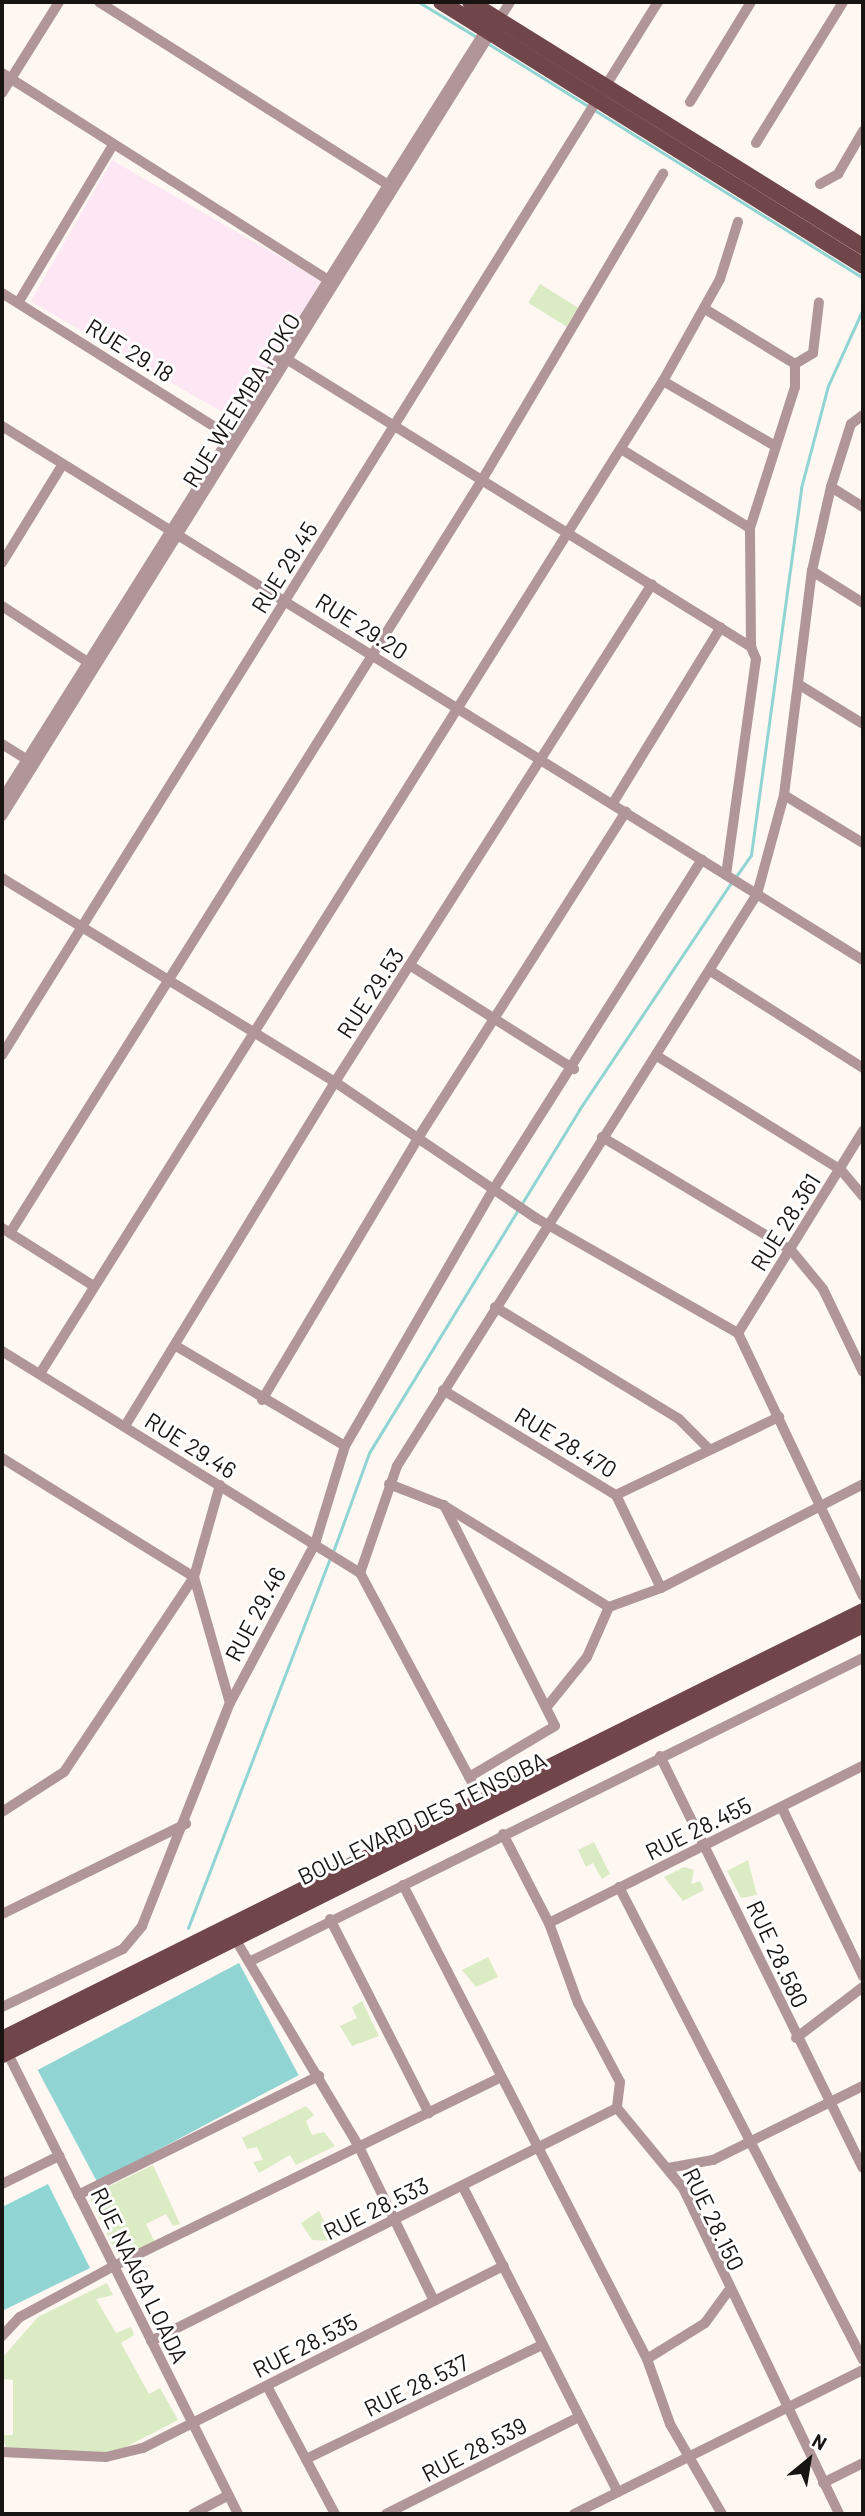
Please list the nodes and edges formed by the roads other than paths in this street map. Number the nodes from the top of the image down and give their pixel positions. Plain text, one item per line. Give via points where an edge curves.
1 (59, 2) edge
2 (99, 2) edge
3 (441, 2) edge
4 (470, 2) edge
5 (508, 2) edge
6 (658, 2) edge
7 (751, 2) edge
8 (843, 2) edge
9 (493, 25) junction
10 (6, 76) edge
11 (602, 92) junction
12 (2, 93) edge
13 (690, 102) dead end
14 (863, 131) edge
15 (755, 143) dead end
16 (113, 145) junction
17 (663, 174) dead end
18 (820, 184) dead end
19 (392, 187) junction
20 (738, 222) dead end
21 (863, 247) edge
22 (863, 266) edge
23 (332, 282) junction
24 (2, 293) edge
25 (819, 302) dead end
26 (18, 303) junction
27 (705, 309) junction
28 (288, 360) junction
29 (795, 363) junction
30 (663, 381) junction
31 (863, 415) edge
32 (2, 426) edge
33 (396, 426) junction
34 (234, 438) junction
35 (775, 446) junction
36 (621, 449) junction
37 (63, 464) junction
38 (482, 480) junction
39 (831, 486) junction
40 (863, 507) edge
41 (750, 527) junction
42 (174, 533) junction
43 (569, 533) junction
44 (2, 563) edge
45 (812, 571) junction
46 (652, 584) junction
47 (285, 601) junction
48 (863, 603) edge
49 (2, 606) edge
50 (721, 627) junction
51 (751, 647) junction
52 (370, 653) junction
53 (92, 664) junction
54 (798, 684) junction
55 (456, 707) junction
56 (863, 724) edge
57 (2, 744) edge
58 (540, 759) junction
59 (30, 762) junction
60 (785, 795) junction
61 (2, 799) edge
62 (612, 803) junction
63 (626, 812) junction
64 (2, 816) edge
65 (863, 843) edge
66 (702, 860) junction
67 (727, 876) junction
68 (2, 878) edge
69 (757, 894) junction
70 (81, 926) junction
71 (863, 960) edge
72 (411, 966) junction
73 (712, 972) junction
74 (167, 979) junction
75 (497, 1020) junction
76 (253, 1033) junction
77 (2, 1055) edge
78 (657, 1056) junction
79 (863, 1068) edge
80 (574, 1069) junction
81 (335, 1082) junction
82 (863, 1131) edge
83 (602, 1137) junction
84 (418, 1138) junction
85 (841, 1170) junction
86 (496, 1192) junction
87 (863, 1196) edge
88 (547, 1224) junction
89 (6, 1230) edge
90 (791, 1250) junction
91 (92, 1285) junction
92 (495, 1307) junction
93 (738, 1333) junction
94 (176, 1346) junction
95 (2, 1351) edge
96 (41, 1372) junction
97 (863, 1372) edge
98 (443, 1390) junction
99 (262, 1400) junction
100 (779, 1417) junction
101 (125, 1426) junction
102 (345, 1446) junction
103 (709, 1449) junction
104 (2, 1458) edge
105 (389, 1484) junction
106 (863, 1484) edge
107 (220, 1485) junction
108 (616, 1495) junction
109 (443, 1504) junction
110 (819, 1508) junction
111 (314, 1544) junction
112 (360, 1573) junction
113 (194, 1577) junction
114 (661, 1588) junction
115 (863, 1596) edge
116 (609, 1607) junction
117 (863, 1611) edge
118 (863, 1625) edge
119 (863, 1658) edge
120 (230, 1703) junction
121 (547, 1708) junction
122 (660, 1756) junction
123 (862, 1769) edge
124 (469, 1777) junction
125 (484, 1806) junction
126 (782, 1808) junction
127 (2, 1812) edge
128 (186, 1824) junction
129 (503, 1834) junction
130 (705, 1846) junction
131 (403, 1885) junction
132 (619, 1887) junction
133 (2, 1914) edge
134 (330, 1919) junction
135 (549, 1923) junction
136 (234, 1937) junction
137 (251, 1961) junction
138 (863, 1976) edge
139 (863, 1987) edge
140 (2, 2007) edge
141 (796, 2038) junction
142 (3, 2047) edge
143 (318, 2076) junction
144 (501, 2077) junction
145 (863, 2086) edge
146 (830, 2103) junction
147 (617, 2108) junction
148 (429, 2113) junction
149 (752, 2141) junction
150 (359, 2147) junction
151 (538, 2149) junction
152 (59, 2156) junction
153 (668, 2168) junction
154 (863, 2168) edge
155 (2, 2184) edge
156 (463, 2187) junction
157 (78, 2195) junction
158 (394, 2220) junction
159 (114, 2266) junction
160 (504, 2266) junction
161 (728, 2291) junction
162 (434, 2301) junction
163 (2, 2336) edge
164 (151, 2341) junction
165 (542, 2345) junction
166 (647, 2359) junction
167 (863, 2360) edge
168 (863, 2370) edge
169 (267, 2386) junction
170 (785, 2409) junction
171 (579, 2417) junction
172 (192, 2423) junction
173 (2, 2452) edge
174 (691, 2455) junction
175 (306, 2459) junction
176 (863, 2463) edge
177 (823, 2483) junction
178 (618, 2492) junction
179 (228, 2494) junction
180 (193, 2514) edge
181 (237, 2514) edge
182 (335, 2514) edge
183 (386, 2514) edge
184 (574, 2514) edge
185 (722, 2514) edge
186 (839, 2514) edge

1 - 10 street
2 - 19 street
3 - 9 main road
4 - 9 main road
5 - 9 street, RUE WEEMBA POKO
6 - 11 street, RUE 29.45
7 - 13 street
8 - 15 street
9 - 11 main road
9 - 19 street, RUE WEEMBA POKO
10 - 12 street
10 - 16 street
11 - 21 main road
11 - 22 main road
11 - 33 street, RUE 29.45
14 - 18 street via 838,174
16 - 23 street
16 - 26 street
17 - 38 street
19 - 23 street, RUE WEEMBA POKO
20 - 27 street via 732,254
23 - 28 street, RUE WEEMBA POKO
23 - 34 street, RUE WEEMBA POKO
24 - 26 street, RUE 29.18
25 - 29 street via 813,353
26 - 34 street, RUE 29.18
27 - 29 street
27 - 30 street
28 - 33 street
28 - 34 street, RUE WEEMBA POKO
29 - 35 street via 795,387
30 - 35 street
30 - 36 street
31 - 39 street via 852,424
32 - 37 street, RUE 29.20
33 - 38 street
33 - 47 street, RUE 29.45
34 - 42 street, RUE WEEMBA POKO
35 - 41 street
36 - 41 street
36 - 43 street
37 - 42 street, RUE 29.20
37 - 44 street
38 - 43 street
38 - 52 street
39 - 40 street
39 - 45 street
41 - 51 street
42 - 47 street, RUE 29.20
42 - 53 street, RUE WEEMBA POKO
43 - 46 street
43 - 55 street
45 - 48 street
45 - 54 street
46 - 50 street
46 - 58 street, RUE 29.53
47 - 52 street, RUE 29.20
47 - 70 street, RUE 29.45
49 - 53 street
50 - 51 street
50 - 62 street
51 - 67 street via 756,659
52 - 55 street, RUE 29.20
52 - 74 street
53 - 59 street, RUE WEEMBA POKO
54 - 56 street
54 - 60 street
55 - 58 street, RUE 29.20
55 - 76 street
57 - 59 street
58 - 62 street, RUE 29.20
58 - 72 street, RUE 29.53
59 - 61 street, RUE WEEMBA POKO
59 - 64 street, RUE WEEMBA POKO
60 - 65 street
60 - 69 street
62 - 63 street, RUE 29.20
63 - 66 street, RUE 29.20
63 - 75 street
66 - 67 street, RUE 29.20
66 - 80 street, RUE 29.46
67 - 69 street
68 - 70 street
69 - 71 street
69 - 73 street
70 - 74 street
70 - 77 street, RUE 29.45
72 - 75 street
72 - 81 street, RUE 29.53
73 - 78 street
73 - 79 street
74 - 76 street
74 - 89 street
75 - 80 street
75 - 84 street
76 - 81 street
76 - 91 street
78 - 83 street
78 - 85 street
80 - 86 street, RUE 29.46
81 - 84 street
81 - 94 street, RUE 29.53
82 - 85 street, RUE 28.361
83 - 88 street
83 - 90 street
84 - 86 street
84 - 99 street
85 - 87 street
85 - 90 street, RUE 28.361
86 - 88 street
86 - 102 street, RUE 29.46
88 - 92 street
88 - 93 street
89 - 91 street
90 - 93 street, RUE 28.361
90 - 97 street via 823,1289
91 - 96 street
92 - 98 street
92 - 103 street via 679,1419
93 - 100 street
94 - 99 street
94 - 101 street, RUE 29.53
95 - 96 street, RUE 29.46
96 - 101 street, RUE 29.46
98 - 105 street
98 - 108 street, RUE 28.470
99 - 102 street
100 - 103 street
100 - 110 street
101 - 107 street, RUE 29.46
102 - 111 street, RUE 29.46
103 - 108 street
104 - 113 street
105 - 109 street
105 - 112 street
106 - 110 street
107 - 111 street, RUE 29.46
107 - 113 street
108 - 114 street, RUE 28.470
109 - 116 street
109 - 121 street
110 - 114 street
110 - 115 street
111 - 112 street, RUE 29.46
111 - 120 street, RUE 29.46
112 - 124 street
113 - 120 street
113 - 127 street via 64,1772
114 - 116 street
116 - 121 street via 587,1657
117 - 125 main road, BOULEVARD DES TENSOBA
118 - 125 main road, BOULEVARD DES TENSOBA
119 - 122 street
120 - 128 street, RUE 29.46
121 - 124 street via 554,1728
122 - 129 street
122 - 130 street, RUE 28.580
123 - 126 street, RUE 28.455
124 - 125 street
125 - 136 main road, BOULEVARD DES TENSOBA
125 - 142 main road, BOULEVARD DES TENSOBA
126 - 130 street, RUE 28.455
126 - 138 street
128 - 133 street
128 - 140 street, RUE 29.46 via 132,1942
129 - 131 street
129 - 135 street
130 - 132 street, RUE 28.455
130 - 141 street, RUE 28.580
131 - 134 street
131 - 144 street
132 - 135 street, RUE 28.455
132 - 149 street
134 - 137 street
134 - 148 street
135 - 147 street via 578,2003 620,2082
136 - 137 street
136 - 142 main road, BOULEVARD DES TENSOBA
137 - 143 street
139 - 141 street
141 - 146 street, RUE 28.580
142 - 152 street, RUE NAAGA LOADA
143 - 150 street
143 - 157 street
144 - 148 street
144 - 151 street
145 - 146 street
146 - 149 street
146 - 154 street, RUE 28.580
147 - 151 street, RUE 28.533
147 - 153 street, RUE 28.150
148 - 150 street
149 - 153 street via 696,2167
149 - 167 street
150 - 158 street
150 - 159 street
151 - 156 street, RUE 28.533
151 - 166 street
152 - 155 street
152 - 157 street, RUE NAAGA LOADA
153 - 161 street, RUE 28.150 via 683,2188
156 - 158 street, RUE 28.533
156 - 160 street
157 - 159 street, RUE NAAGA LOADA
158 - 162 street
158 - 164 street, RUE 28.533
159 - 163 street via 20,2317
159 - 164 street, RUE NAAGA LOADA
160 - 162 street, RUE 28.535
160 - 165 street
161 - 166 street via 705,2323
161 - 170 street, RUE 28.150
162 - 169 street, RUE 28.535
164 - 172 street, RUE NAAGA LOADA
165 - 171 street
165 - 175 street, RUE 28.537
166 - 174 street via 670,2424
168 - 170 street
169 - 172 street, RUE 28.535
169 - 175 street
170 - 174 street
170 - 177 street, RUE 28.150
171 - 178 street
171 - 183 street, RUE 28.539
172 - 173 street, RUE 28.535 via 125,2455
172 - 179 street, RUE NAAGA LOADA
174 - 178 street
174 - 185 street
175 - 182 street
176 - 177 street
177 - 186 street, RUE 28.150
178 - 184 street
179 - 180 street
179 - 181 street, RUE NAAGA LOADA

